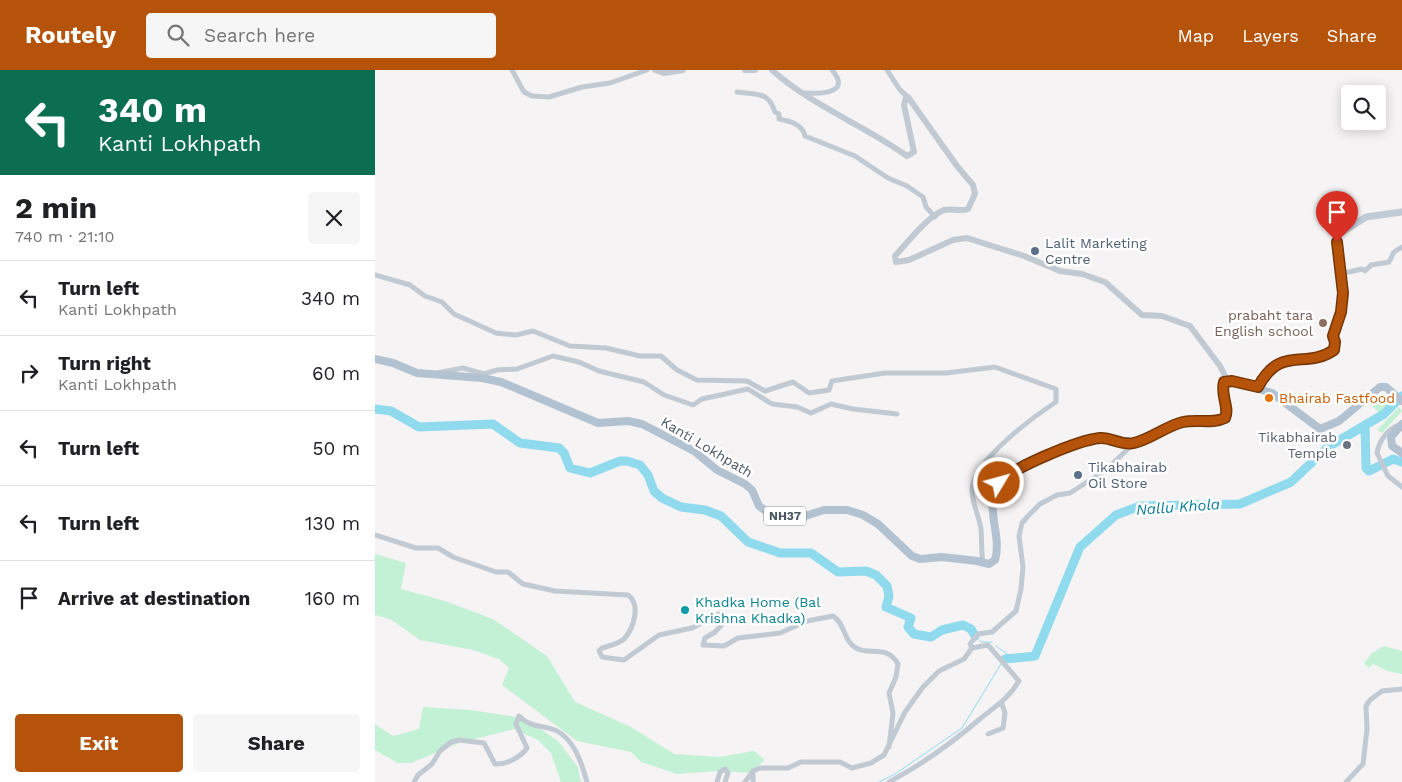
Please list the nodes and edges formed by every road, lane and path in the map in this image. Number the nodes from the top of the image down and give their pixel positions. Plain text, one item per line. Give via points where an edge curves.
1 (512, 70) edge
2 (647, 70) edge
3 (655, 70) edge
4 (683, 70) edge
5 (745, 70) edge
6 (755, 70) edge
7 (772, 70) edge
8 (832, 70) edge
9 (887, 70) edge
10 (737, 92) dead end
11 (805, 93) junction
12 (908, 97) junction
13 (1402, 212) edge
14 (935, 217) junction
15 (1402, 247) edge
16 (1340, 274) junction
17 (375, 275) edge
18 (375, 359) edge
19 (432, 374) junction
20 (1227, 380) junction
21 (1258, 387) junction
22 (765, 391) junction
23 (1402, 401) edge
24 (771, 404) junction
25 (897, 414) dead end
26 (1402, 425) edge
27 (1133, 444) junction
28 (1402, 453) edge
29 (1402, 487) edge
30 (375, 535) edge
31 (983, 563) junction
32 (972, 648) junction
33 (1402, 689) edge
34 (1002, 704) junction
35 (988, 734) dead end
36 (889, 747) junction
37 (753, 771) junction
38 (414, 782) edge
39 (587, 782) edge
40 (717, 782) edge
41 (725, 782) edge
42 (745, 782) edge
43 (753, 782) edge
44 (889, 782) edge
45 (1346, 782) edge

1 - 2 street via 524,92 549,97 610,83
3 - 4 street via 664,73
5 - 6 street
7 - 11 street
8 - 11 street via 839,83 834,90 822,94
9 - 12 street
10 - 14 street via 767,97 779,119 793,123 805,136 855,156 888,178 907,186 923,197 926,207
11 - 12 street via 907,156 913,152 905,105
12 - 14 street via 973,184 975,194 968,209 945,210
13 - 16 main road via 1366,216 1339,234
14 - 20 street via 926,221 895,256 896,262 909,260 953,240 967,238 1060,271 1105,282 1142,315 1162,316 1191,326
15 - 16 street via 1389,262 1371,265 1365,271
16 - 21 main road via 1343,293 1333,336 1334,350 1321,357 1279,364 1268,371
17 - 22 street via 410,285 425,296 442,302 454,314 496,333 516,335 533,331 570,346 661,356 677,370 697,380 747,381
18 - 19 main road, Kanti Lokhpath / NH37 via 417,373
19 - 24 street via 463,368 484,374 517,369 553,356 644,382 664,396 693,405 702,399 748,389
19 - 31 main road, Kanti Lokhpath / NH37 via 501,382 598,423 628,421 647,426 745,484 766,512 797,517 824,510 847,510 878,524 912,556
20 - 21 main road
20 - 27 main road via 1222,389 1227,413 1225,418 1181,422
21 - 23 main road via 1277,395 1320,429 1339,421 1376,389 1386,387
22 - 24 street
22 - 31 street via 793,382 809,393 829,390 832,381 861,376 946,373 995,367 1056,390 1056,402 1016,431 985,463 974,481 972,490 981,528
24 - 25 street via 797,407 811,413 831,404 853,410
26 - 28 main road via 1391,437 1392,446
26 - 29 street via 1393,427 1377,453 1388,476
27 - 31 main road via 1107,439 1087,441 1003,477 993,500 996,556 991,564
27 - 32 street via 1106,470 1070,492 1040,504 1022,523 1019,536 1023,567 1016,611 992,632 978,634 970,644
30 - 36 street via 416,548 438,548 453,557 496,572 508,572 523,584 555,591 628,595 635,601 633,623 623,640 599,651 603,657 625,660 659,635 692,628 719,614 726,620 705,638 703,645 724,646 737,638 780,632 807,621 833,616 856,648 878,650 894,658 898,664 889,693 893,713
32 - 34 street via 988,645 1019,681
32 - 36 street via 964,659 930,679 905,712
33 - 45 street via 1382,691 1366,706 1363,764
34 - 35 street via 1005,713 1003,728
34 - 44 street via 947,747
36 - 37 street via 878,760 852,768 840,762 801,762 788,768
37 - 42 street
37 - 43 street
38 - 39 street via 432,764 441,749 457,740 485,743 495,764 517,757 527,748 516,724 519,716 534,727 563,735 570,742
40 - 41 street via 720,772 725,770

